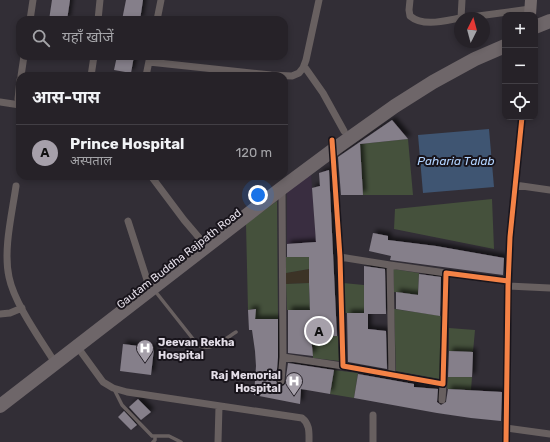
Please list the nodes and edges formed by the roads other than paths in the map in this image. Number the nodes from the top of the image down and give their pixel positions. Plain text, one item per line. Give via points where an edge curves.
1 (33, 0) edge
2 (100, 0) edge
3 (161, 0) edge
4 (319, 0) edge
5 (410, 0) edge
6 (462, 0) edge
7 (530, 8) edge
8 (461, 12) edge
9 (490, 14) edge
10 (31, 16) edge
11 (98, 16) edge
12 (158, 16) edge
13 (454, 19) edge
14 (550, 21) edge
15 (538, 26) edge
16 (550, 28) edge
17 (538, 33) edge
18 (502, 39) edge
19 (502, 47) edge
20 (23, 60) edge
21 (93, 60) edge
22 (149, 60) edge
23 (157, 60) edge
24 (304, 66) junction
25 (22, 72) edge
26 (92, 72) edge
27 (147, 72) edge
28 (248, 72) edge
29 (288, 76) edge
30 (0, 102) edge
31 (16, 103) edge
32 (522, 120) edge
33 (344, 131) junction
34 (332, 145) junction
35 (288, 179) edge
36 (155, 180) edge
37 (287, 180) edge
38 (515, 185) junction
39 (16, 186) dead end
40 (282, 188) junction
41 (550, 190) edge
42 (128, 221) dead end
43 (204, 244) junction
44 (340, 257) junction
45 (390, 265) junction
46 (446, 273) junction
47 (508, 284) junction
48 (150, 286) junction
49 (550, 288) edge
50 (22, 308) junction
51 (0, 314) edge
52 (236, 332) dead end
53 (75, 345) junction
54 (283, 357) junction
55 (52, 358) junction
56 (343, 366) junction
57 (392, 375) junction
58 (281, 381) dead end
59 (444, 384) junction
60 (114, 388) junction
61 (0, 396) edge
62 (442, 400) dead end
63 (0, 406) edge
64 (219, 406) junction
65 (373, 414) dead end
66 (506, 428) junction
67 (550, 434) edge
68 (155, 436) junction
69 (153, 442) edge
70 (181, 442) edge
71 (218, 442) edge
72 (309, 442) edge
73 (373, 442) edge
74 (506, 442) edge

1 - 10 street
2 - 11 street
3 - 12 street
4 - 24 street
5 - 13 street via 410,16 414,20 429,23
6 - 8 street
7 - 9 street
14 - 15 highway
16 - 17 highway
18 - 33 highway, Gautam Buddha Rajpath Road via 417,83
19 - 34 highway via 433,82
20 - 25 street
21 - 26 street
22 - 27 street
23 - 28 street
24 - 29 street via 299,73
24 - 33 street via 323,92
30 - 31 street
32 - 38 street
33 - 34 highway, Gautam Buddha Rajpath Road
34 - 35 highway, Gautam Buddha Rajpath Road
34 - 40 highway
34 - 44 street
36 - 43 street
37 - 43 highway, Gautam Buddha Rajpath Road
38 - 41 street
38 - 47 street
39 - 50 street via 7,257 9,277
40 - 43 highway
40 - 54 street
42 - 48 street
43 - 48 highway, Gautam Buddha Rajpath Road
44 - 45 street
44 - 56 street
45 - 46 street
45 - 57 street
46 - 47 street
46 - 59 street
47 - 49 street
47 - 66 street
48 - 52 lane via 201,348 208,349
48 - 53 highway, Gautam Buddha Rajpath Road
50 - 51 street
50 - 55 street
53 - 55 highway, Gautam Buddha Rajpath Road
53 - 60 street via 103,382
53 - 63 highway
54 - 56 street
54 - 58 street
55 - 61 highway, Gautam Buddha Rajpath Road
56 - 57 street
57 - 59 street
59 - 62 street
60 - 64 street
60 - 68 lane via 122,405 152,436
64 - 71 street
64 - 72 street via 302,418 309,427
65 - 73 street
66 - 67 street
66 - 74 street
68 - 69 lane
68 - 70 lane via 169,436

